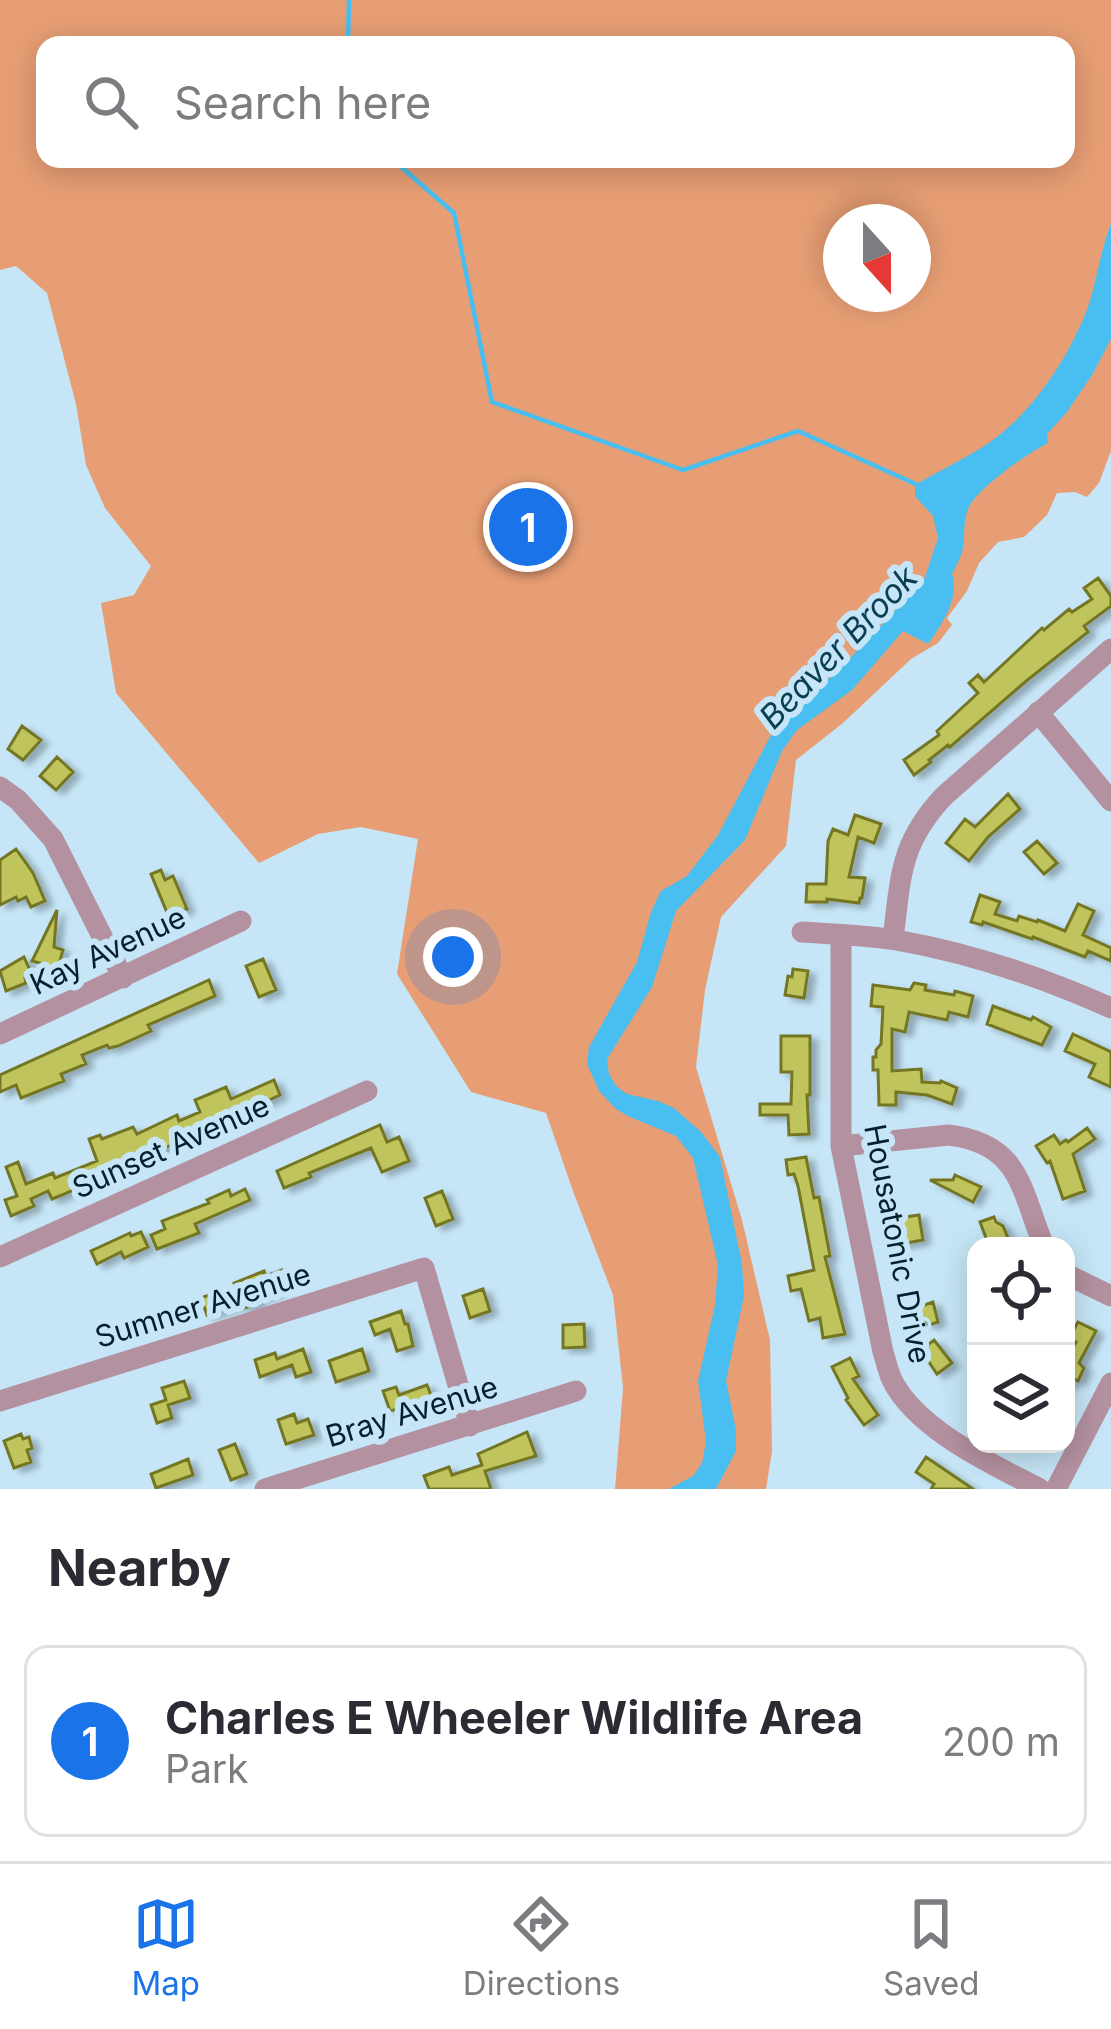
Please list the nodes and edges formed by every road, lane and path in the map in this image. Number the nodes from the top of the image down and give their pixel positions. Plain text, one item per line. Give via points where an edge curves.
1 (1111, 649) edge
2 (1038, 712) junction
3 (0, 787) edge
4 (1111, 801) edge
5 (241, 922) dead end
6 (802, 932) dead end
7 (841, 935) junction
8 (893, 939) junction
9 (123, 978) junction
10 (1111, 1008) edge
11 (0, 1034) edge
12 (367, 1091) dead end
13 (841, 1146) junction
14 (1041, 1237) edge
15 (0, 1257) edge
16 (1075, 1278) edge
17 (1111, 1296) edge
18 (1111, 1383) edge
19 (576, 1391) dead end
20 (0, 1401) edge
21 (470, 1426) junction
22 (265, 1489) edge
23 (1040, 1489) edge
24 (1056, 1489) edge

1 - 2 street
2 - 4 street
2 - 8 street via 915,831
3 - 9 street via 53,838
5 - 9 street, Kay Avenue
6 - 7 street
7 - 8 street
7 - 13 street, Housatonic Drive
8 - 10 street via 983,959
9 - 11 street, Kay Avenue
12 - 15 street, Sunset Avenue
13 - 14 street via 964,1137 1011,1166
13 - 23 street, Housatonic Drive via 892,1379 929,1424
16 - 17 street
18 - 24 street
19 - 21 street, Bray Avenue
20 - 21 street, Sumner Avenue via 424,1268
21 - 22 street, Bray Avenue

